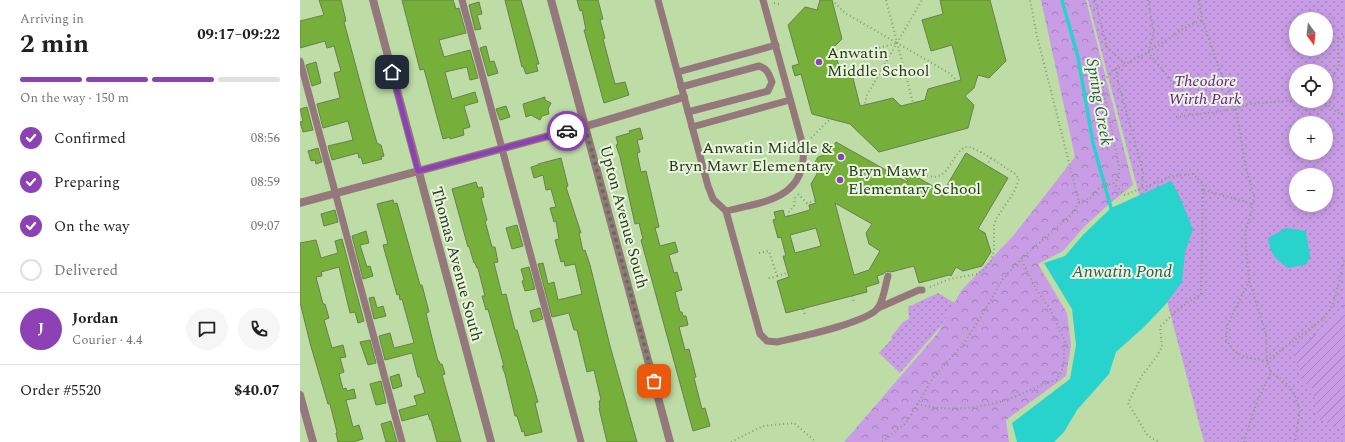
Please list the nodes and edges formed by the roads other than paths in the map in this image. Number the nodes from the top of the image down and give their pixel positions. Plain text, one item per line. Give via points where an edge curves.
1 (373, 0) edge
2 (462, 0) edge
3 (551, 0) edge
4 (658, 0) edge
5 (763, 0) edge
6 (776, 45) junction
7 (300, 61) edge
8 (678, 72) junction
9 (681, 87) junction
10 (684, 97) junction
11 (790, 100) junction
12 (688, 112) junction
13 (585, 126) junction
14 (692, 127) junction
15 (502, 148) junction
16 (418, 171) junction
17 (335, 194) junction
18 (300, 203) edge
19 (726, 211) junction
20 (888, 276) dead end
21 (922, 290) road end
22 (878, 308) junction
23 (300, 395) edge
24 (313, 442) edge
25 (402, 442) edge
26 (491, 442) edge
27 (581, 442) edge
28 (670, 442) edge

1 - 16 street, Thomas Avenue South
2 - 15 lane
3 - 13 street, Upton Avenue South
4 - 8 lane
5 - 6 lane
6 - 8 lane
6 - 11 lane
7 - 17 lane
8 - 9 lane
9 - 10 lane
9 - 12 lane via 759,66 768,72 772,82 768,91
10 - 12 lane
10 - 13 street
11 - 14 lane
11 - 19 lane via 804,156 797,181 776,198
12 - 14 lane
13 - 15 street
13 - 28 street, Upton Avenue South
14 - 19 lane via 708,186 714,199
15 - 16 street
15 - 27 lane
16 - 17 street
16 - 26 street, Thomas Avenue South
17 - 18 street
17 - 25 lane
19 - 22 lane via 760,334 767,341 777,342 855,322
20 - 22 lane
21 - 22 lane
23 - 24 street

